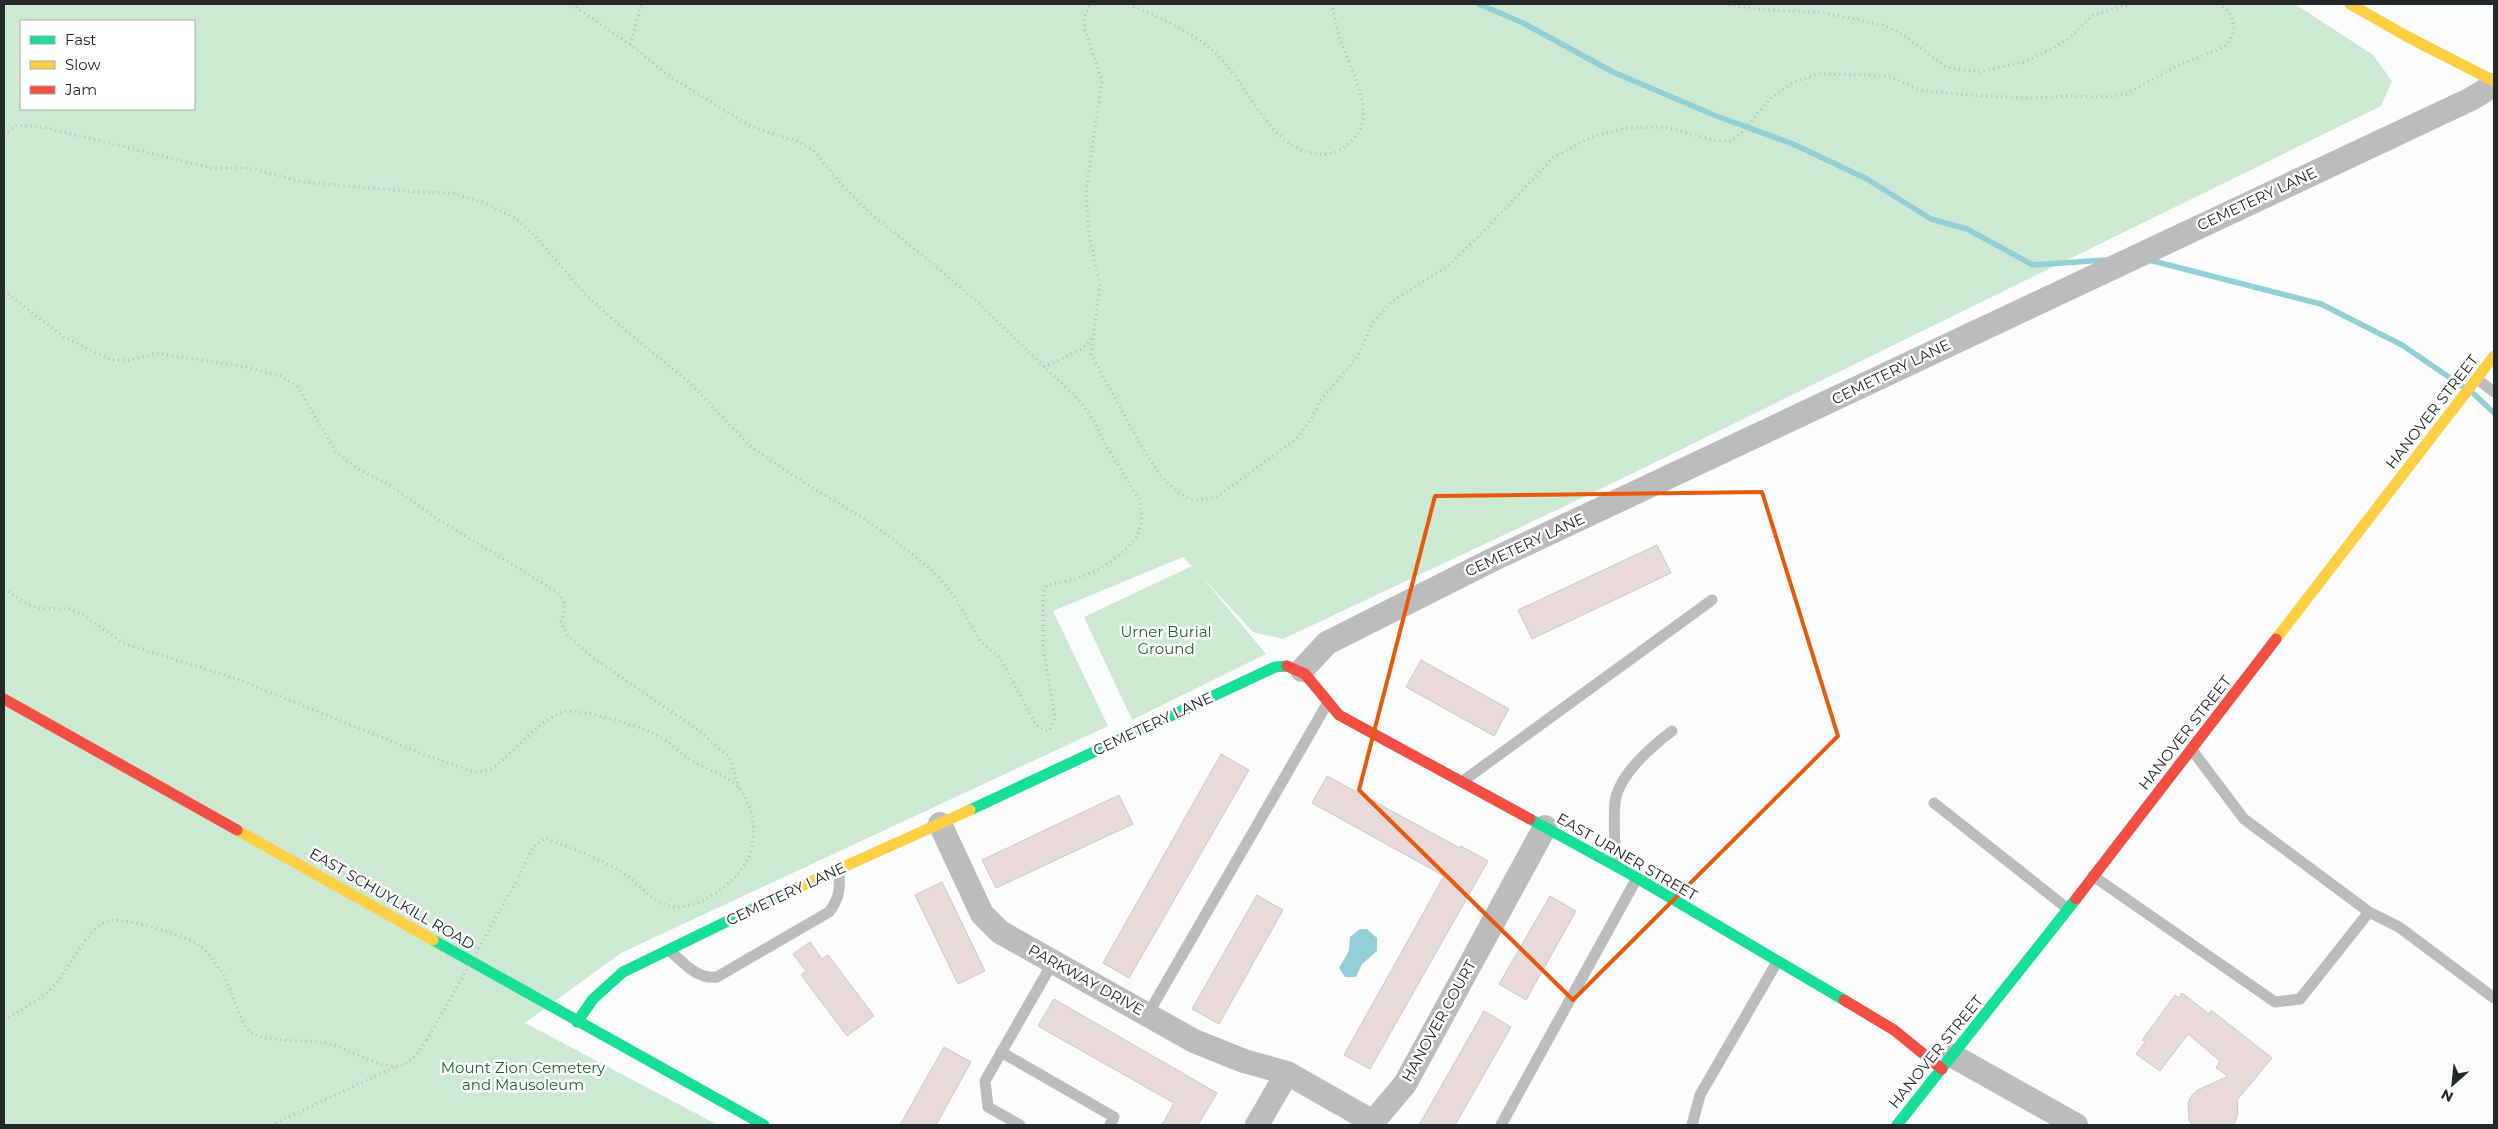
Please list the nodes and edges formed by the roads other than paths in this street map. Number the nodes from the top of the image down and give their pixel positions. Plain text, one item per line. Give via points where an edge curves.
1 (2350, 4) edge
2 (2494, 83) edge
3 (2494, 356) edge
4 (2475, 382) junction
5 (2494, 392) edge
6 (1712, 600) dead end
7 (1302, 670) junction
8 (4, 699) edge
9 (1328, 704) junction
10 (1672, 731) dead end
11 (2191, 749) junction
12 (1461, 782) junction
13 (1934, 803) dead end
14 (940, 824) junction
15 (1545, 827) junction
16 (1616, 866) junction
17 (839, 869) junction
18 (2093, 876) junction
19 (1636, 878) junction
20 (2068, 909) junction
21 (2369, 912) junction
22 (669, 950) junction
23 (1053, 962) junction
24 (1777, 962) junction
25 (2494, 998) edge
26 (1148, 1014) junction
27 (577, 1022) junction
28 (1001, 1052) junction
29 (1948, 1062) junction
30 (1287, 1072) junction
31 (1373, 1124) edge
32 (764, 1125) edge
33 (1020, 1125) edge
34 (1110, 1125) edge
35 (1257, 1125) edge
36 (1501, 1125) edge
37 (1692, 1125) edge
38 (1897, 1125) edge
39 (2076, 1125) edge

1 - 2 main road
2 - 7 street, CEMETERY LANE via 2471,99 1490,561 1328,643
3 - 4 main road, HANOVER STREET
4 - 5 lane
4 - 11 main road, HANOVER STREET
6 - 12 lane
7 - 9 main road, EAST URNER STREET
7 - 14 main road, CEMETERY LANE via 1287,665 1274,667
8 - 27 main road, EAST SCHUYLKILL ROAD
9 - 12 main road, EAST URNER STREET via 1339,715
9 - 26 lane
10 - 16 lane via 1649,749 1626,776 1615,800
11 - 18 main road, HANOVER STREET
11 - 21 lane via 2244,819
12 - 15 main road, EAST URNER STREET
13 - 20 lane
14 - 17 main road, CEMETERY LANE
14 - 23 street, PARKWAY DRIVE via 982,914 1000,932
15 - 16 main road, EAST URNER STREET
15 - 31 street, HANOVER COURT via 1406,1084
16 - 19 main road, EAST URNER STREET
17 - 22 main road, CEMETERY LANE
17 - 22 lane via 838,901 829,912 718,977 707,979 697,974
18 - 20 main road, HANOVER STREET
18 - 21 lane via 2275,1002 2300,999
19 - 24 main road, EAST URNER STREET
19 - 36 lane
20 - 29 main road, HANOVER STREET
21 - 25 lane via 2399,927
22 - 27 main road, CEMETERY LANE via 614,979 593,999
23 - 26 street, PARKWAY DRIVE
23 - 28 lane
24 - 29 main road, EAST URNER STREET
24 - 37 lane via 1700,1095
26 - 30 street, PARKWAY DRIVE via 1194,1041 1244,1061
27 - 32 main road, EAST SCHUYLKILL ROAD
28 - 33 lane via 985,1081 988,1107
28 - 34 lane via 1114,1117
29 - 38 main road, HANOVER STREET
29 - 39 street
30 - 31 street, HANOVER COURT
30 - 35 street

